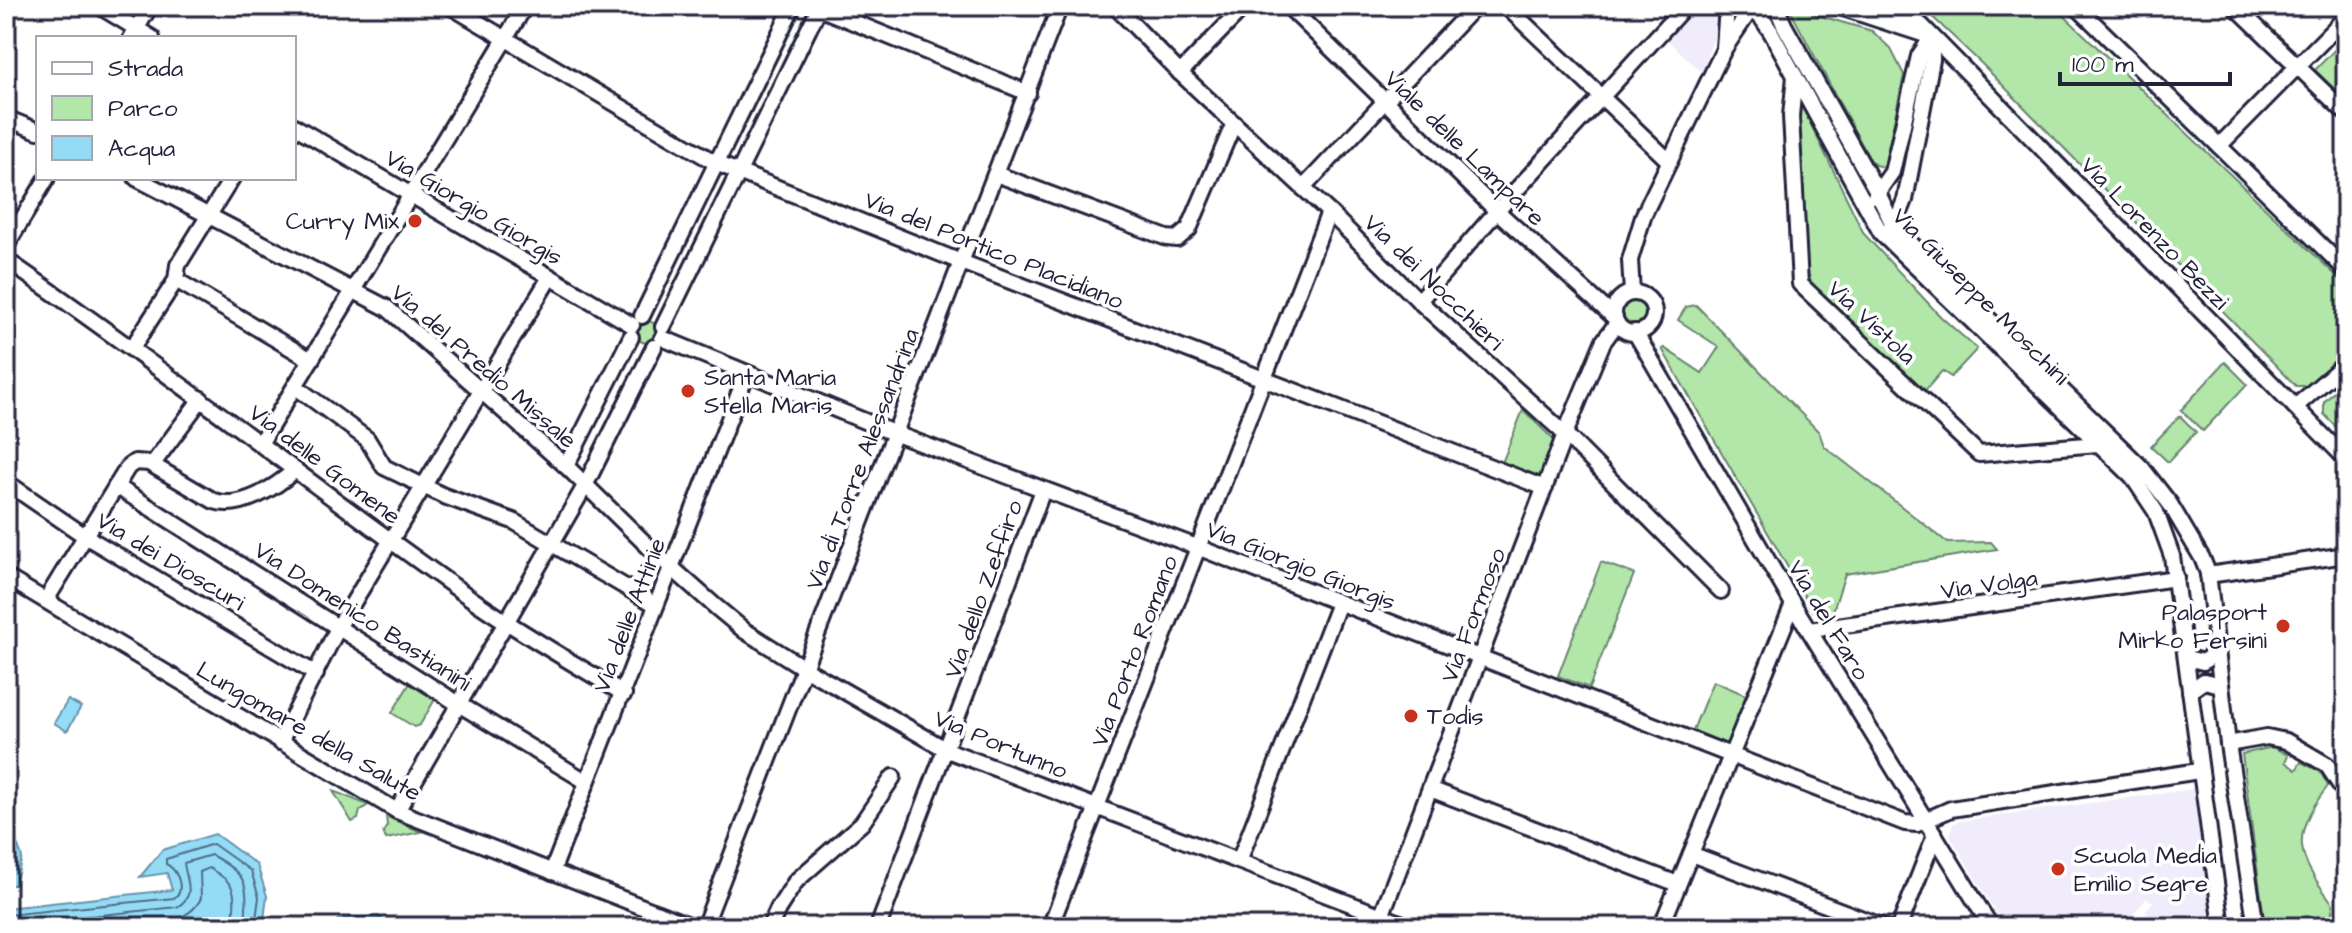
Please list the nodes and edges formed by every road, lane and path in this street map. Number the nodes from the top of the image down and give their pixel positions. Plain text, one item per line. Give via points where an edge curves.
1 (99, 6) edge
2 (150, 6) edge
3 (450, 6) edge
4 (525, 6) edge
5 (793, 6) edge
6 (1042, 6) edge
7 (1115, 6) edge
8 (1245, 6) edge
9 (1288, 6) edge
10 (1475, 6) edge
11 (1506, 6) edge
12 (1685, 6) edge
13 (1727, 6) edge
14 (1734, 6) edge
15 (1767, 6) edge
16 (1776, 6) edge
17 (1837, 6) edge
18 (1882, 6) edge
19 (2076, 6) edge
20 (2235, 6) edge
21 (818, 7) edge
22 (1059, 9) edge
23 (1750, 12) junction
24 (2346, 17) edge
25 (134, 34) edge
26 (1932, 37) junction
27 (505, 39) junction
28 (1724, 49) junction
29 (2297, 66) junction
30 (1180, 73) junction
31 (1795, 76) junction
32 (1028, 93) junction
33 (1602, 95) junction
34 (1385, 100) junction
35 (2346, 113) edge
36 (6, 118) edge
37 (1234, 123) junction
38 (296, 127) edge
39 (36, 130) edge
40 (2219, 146) junction
41 (1669, 161) junction
42 (716, 163) junction
43 (740, 172) junction
44 (996, 174) junction
45 (46, 180) edge
46 (140, 180) edge
47 (231, 180) edge
48 (1303, 188) junction
49 (1878, 193) junction
50 (411, 195) junction
51 (1865, 206) junction
52 (1497, 211) junction
53 (1329, 212) junction
54 (209, 215) junction
55 (1887, 230) junction
56 (6, 246) edge
57 (6, 260) edge
58 (961, 262) junction
59 (2346, 270) edge
60 (550, 277) junction
61 (176, 280) junction
62 (354, 289) junction
63 (1632, 293) junction
64 (1419, 301) junction
65 (1616, 320) junction
66 (635, 326) junction
67 (1635, 332) junction
68 (660, 337) junction
69 (132, 348) junction
70 (311, 360) junction
71 (2346, 363) edge
72 (747, 373) junction
73 (1263, 380) junction
74 (482, 389) junction
75 (300, 390) dead end
76 (201, 399) junction
77 (2295, 407) junction
78 (896, 434) junction
79 (1565, 434) junction
80 (260, 444) junction
81 (2098, 444) junction
82 (2346, 459) edge
83 (152, 465) junction
84 (566, 466) junction
85 (295, 470) junction
86 (6, 482) edge
87 (116, 486) junction
88 (585, 486) junction
89 (424, 487) junction
90 (1545, 488) junction
91 (1043, 490) junction
92 (85, 536) junction
93 (391, 541) junction
94 (551, 542) junction
95 (2194, 544) junction
96 (1197, 547) junction
97 (2346, 555) edge
98 (2172, 556) junction
99 (671, 567) junction
100 (2208, 575) junction
101 (6, 577) edge
102 (2176, 578) junction
103 (1721, 591) dead end
104 (46, 600) junction
105 (1339, 603) junction
106 (1793, 604) junction
107 (656, 605) junction
108 (505, 621) junction
109 (339, 626) junction
110 (1809, 630) junction
111 (2217, 651) junction
112 (2187, 658) junction
113 (1480, 659) junction
114 (804, 668) junction
115 (316, 674) junction
116 (2221, 685) junction
117 (2190, 691) junction
118 (624, 694) junction
119 (457, 703) junction
120 (280, 742) junction
121 (2228, 744) junction
122 (947, 750) junction
123 (1731, 756) junction
124 (2199, 771) junction
125 (893, 777) dead end
126 (587, 782) junction
127 (1430, 789) junction
128 (2346, 794) edge
129 (1097, 807) junction
130 (397, 811) junction
131 (1925, 820) junction
132 (1935, 835) junction
133 (1691, 854) junction
134 (1239, 861) junction
135 (552, 872) junction
136 (1678, 884) junction
137 (1380, 922) edge
138 (694, 927) edge
139 (704, 927) edge
140 (770, 927) edge
141 (878, 927) edge
142 (1051, 927) edge
143 (1411, 927) edge
144 (1661, 927) edge
145 (1884, 927) edge
146 (1899, 927) edge
147 (1991, 927) edge
148 (2222, 927) edge
149 (2256, 927) edge

1 - 25 street
2 - 25 street
3 - 27 street, Via del Portico Placidiano
4 - 27 street
5 - 42 street
6 - 22 street
7 - 30 street, Via dei Nocchieri
8 - 30 street
9 - 34 street, Viale delle Lampare
10 - 34 street
11 - 33 street
12 - 33 street
13 - 28 street
14 - 23 street
15 - 23 street
16 - 49 street, Via Giuseppe Moschini
17 - 26 street, Via Lorenzo Bezzi
18 - 26 street, Via Lorenzo Bezzi via 1910,16
19 - 40 street
20 - 29 street
21 - 32 street
21 - 43 street
22 - 32 street, Via di Torre Alessandrina
23 - 28 street
23 - 31 street, Via Giuseppe Moschini via 1761,17
24 - 29 street
26 - 49 street via 1919,56 1892,172
26 - 55 street via 1905,200
26 - 77 street, Via Lorenzo Bezzi
27 - 42 street, Via del Portico Placidiano
27 - 50 street
28 - 41 street
29 - 35 street
29 - 40 street
30 - 37 street, Via dei Nocchieri
31 - 51 street, Via Giuseppe Moschini
31 - 81 street, Via Vistola via 1791,116 1800,284 1979,454
32 - 44 street, Via di Torre Alessandrina
33 - 41 street
33 - 52 street
34 - 48 street
34 - 52 street, Viale delle Lampare
36 - 39 street
37 - 44 street via 1189,229 1180,238 1167,238
37 - 48 street, Via dei Nocchieri
38 - 50 street, Via Giorgio Giorgis
40 - 59 street
41 - 63 street via 1630,260
42 - 43 street, Via del Portico Placidiano
42 - 66 street
43 - 58 street, Via del Portico Placidiano
43 - 68 street
44 - 58 street, Via di Torre Alessandrina
45 - 56 street
46 - 54 street, Via del Predio Missale
47 - 54 street
48 - 53 street, Via dei Nocchieri
49 - 51 street
49 - 55 street, Via Giuseppe Moschini
50 - 60 street, Via Giorgio Giorgis
50 - 62 street
51 - 55 street, Via Giuseppe Moschini
52 - 64 street
52 - 65 street, Viale delle Lampare
53 - 64 street, Via dei Nocchieri
53 - 73 street, Via Porto Romano
54 - 61 street via 178,265
54 - 62 street, Via del Predio Missale
55 - 81 street, Via Giuseppe Moschini
55 - 95 street, Via Giuseppe Moschini via 2128,452 2165,496
57 - 69 street, Via delle Gomene
58 - 73 street, Via del Portico Placidiano
58 - 78 street, Via di Torre Alessandrina
60 - 66 street, Via Giorgio Giorgis
60 - 74 street
61 - 69 street
61 - 70 street
62 - 70 street
62 - 74 street, Via del Predio Missale via 394,314
63 - 65 street via 1616,305
63 - 67 street via 1645,295 1654,311 1648,327
64 - 79 street, Via dei Nocchieri
65 - 67 street
65 - 79 street, Via Formoso
66 - 68 street via 654,317
66 - 68 street via 639,347
66 - 84 street
67 - 106 street, Via del Faro
68 - 72 street, Via Giorgio Giorgis
68 - 88 street
69 - 76 street, Via delle Gomene
70 - 80 street
71 - 77 street
72 - 78 street, Via Giorgio Giorgis
72 - 99 street, Via delle Attinie
73 - 90 street, Via del Portico Placidiano
73 - 96 street, Via Porto Romano
74 - 84 street, Via del Predio Missale
74 - 89 street
75 - 89 street via 367,439 384,467
76 - 80 street, Via delle Gomene
76 - 83 street
77 - 82 street, Via Lorenzo Bezzi
78 - 91 street, Via Giorgio Giorgis
78 - 114 street, Via di Torre Alessandrina
79 - 90 street, Via Formoso
79 - 103 street, Via dei Nocchieri
80 - 85 street, Via delle Gomene
81 - 98 street, Via Giuseppe Moschini via 2149,498
83 - 85 street via 225,504 272,488
83 - 87 street via 133,463
84 - 88 street, Via del Predio Missale
85 - 93 street, Via delle Gomene
86 - 92 street, Via dei Dioscuri
87 - 92 street
87 - 109 street, Via Domenico Bastianini
88 - 94 street
88 - 99 street, Via Portunno
89 - 93 street
89 - 94 street
90 - 113 street, Via Formoso
91 - 96 street, Via Giorgio Giorgis
91 - 122 street, Via dello Zeffiro
92 - 104 street
92 - 115 street, Via dei Dioscuri
93 - 108 street, Via delle Gomene
93 - 109 street
94 - 107 street
94 - 108 street
95 - 98 street via 2181,542
95 - 100 street, Via Giuseppe Moschini
96 - 105 street, Via Giorgio Giorgis
96 - 129 street, Via Porto Romano
97 - 100 street
98 - 102 street, Via Giuseppe Moschini
99 - 107 street, Via delle Attinie
99 - 114 street, Via Portunno via 740,627
100 - 111 street, Via Giuseppe Moschini
101 - 104 street, Lungomare della Salute
102 - 110 street, Via Volga
102 - 112 street, Via Giuseppe Moschini
104 - 120 street, Lungomare della Salute
105 - 113 street, Via Giorgio Giorgis
105 - 134 street
106 - 110 street, Via del Faro
106 - 123 street
107 - 118 street, Via delle Attinie
108 - 118 street, Via delle Gomene
108 - 119 street
109 - 115 street
109 - 119 street, Via Domenico Bastianini
110 - 131 street, Via del Faro
111 - 112 street via 2203,662
111 - 116 street, Via Giuseppe Moschini
112 - 117 street, Via Giuseppe Moschini
113 - 123 street, Via Giorgio Giorgis
113 - 127 street, Via Formoso
114 - 122 street, Via Portunno
114 - 139 street, Via di Torre Alessandrina
115 - 120 street
116 - 117 street via 2204,681
116 - 121 street, Via Giuseppe Moschini
117 - 124 street, Via Giuseppe Moschini
118 - 126 street, Via delle Attinie
119 - 126 street, Via Domenico Bastianini
119 - 130 street
120 - 130 street, Lungomare della Salute
121 - 128 street via 2267,737 2284,740 2327,765
121 - 149 street, Via Giuseppe Moschini
122 - 129 street, Via Portunno
122 - 141 street, Via dello Zeffiro
123 - 131 street, Via Giorgio Giorgis via 1905,823
123 - 133 street
124 - 131 street via 1951,809
124 - 148 street, Via Giuseppe Moschini
125 - 140 street via 862,823 796,881
126 - 135 street, Via delle Attinie
127 - 136 street
127 - 137 street, Via Formoso
129 - 134 street, Via Portunno
129 - 142 street, Via Porto Romano
130 - 135 street, Lungomare della Salute
131 - 132 street, Via del Faro
132 - 146 street
132 - 147 street, Via del Faro
133 - 136 street
133 - 145 street
134 - 137 street, Via Portunno
135 - 138 street, Lungomare della Salute
136 - 144 street
137 - 143 street, Via Portunno

